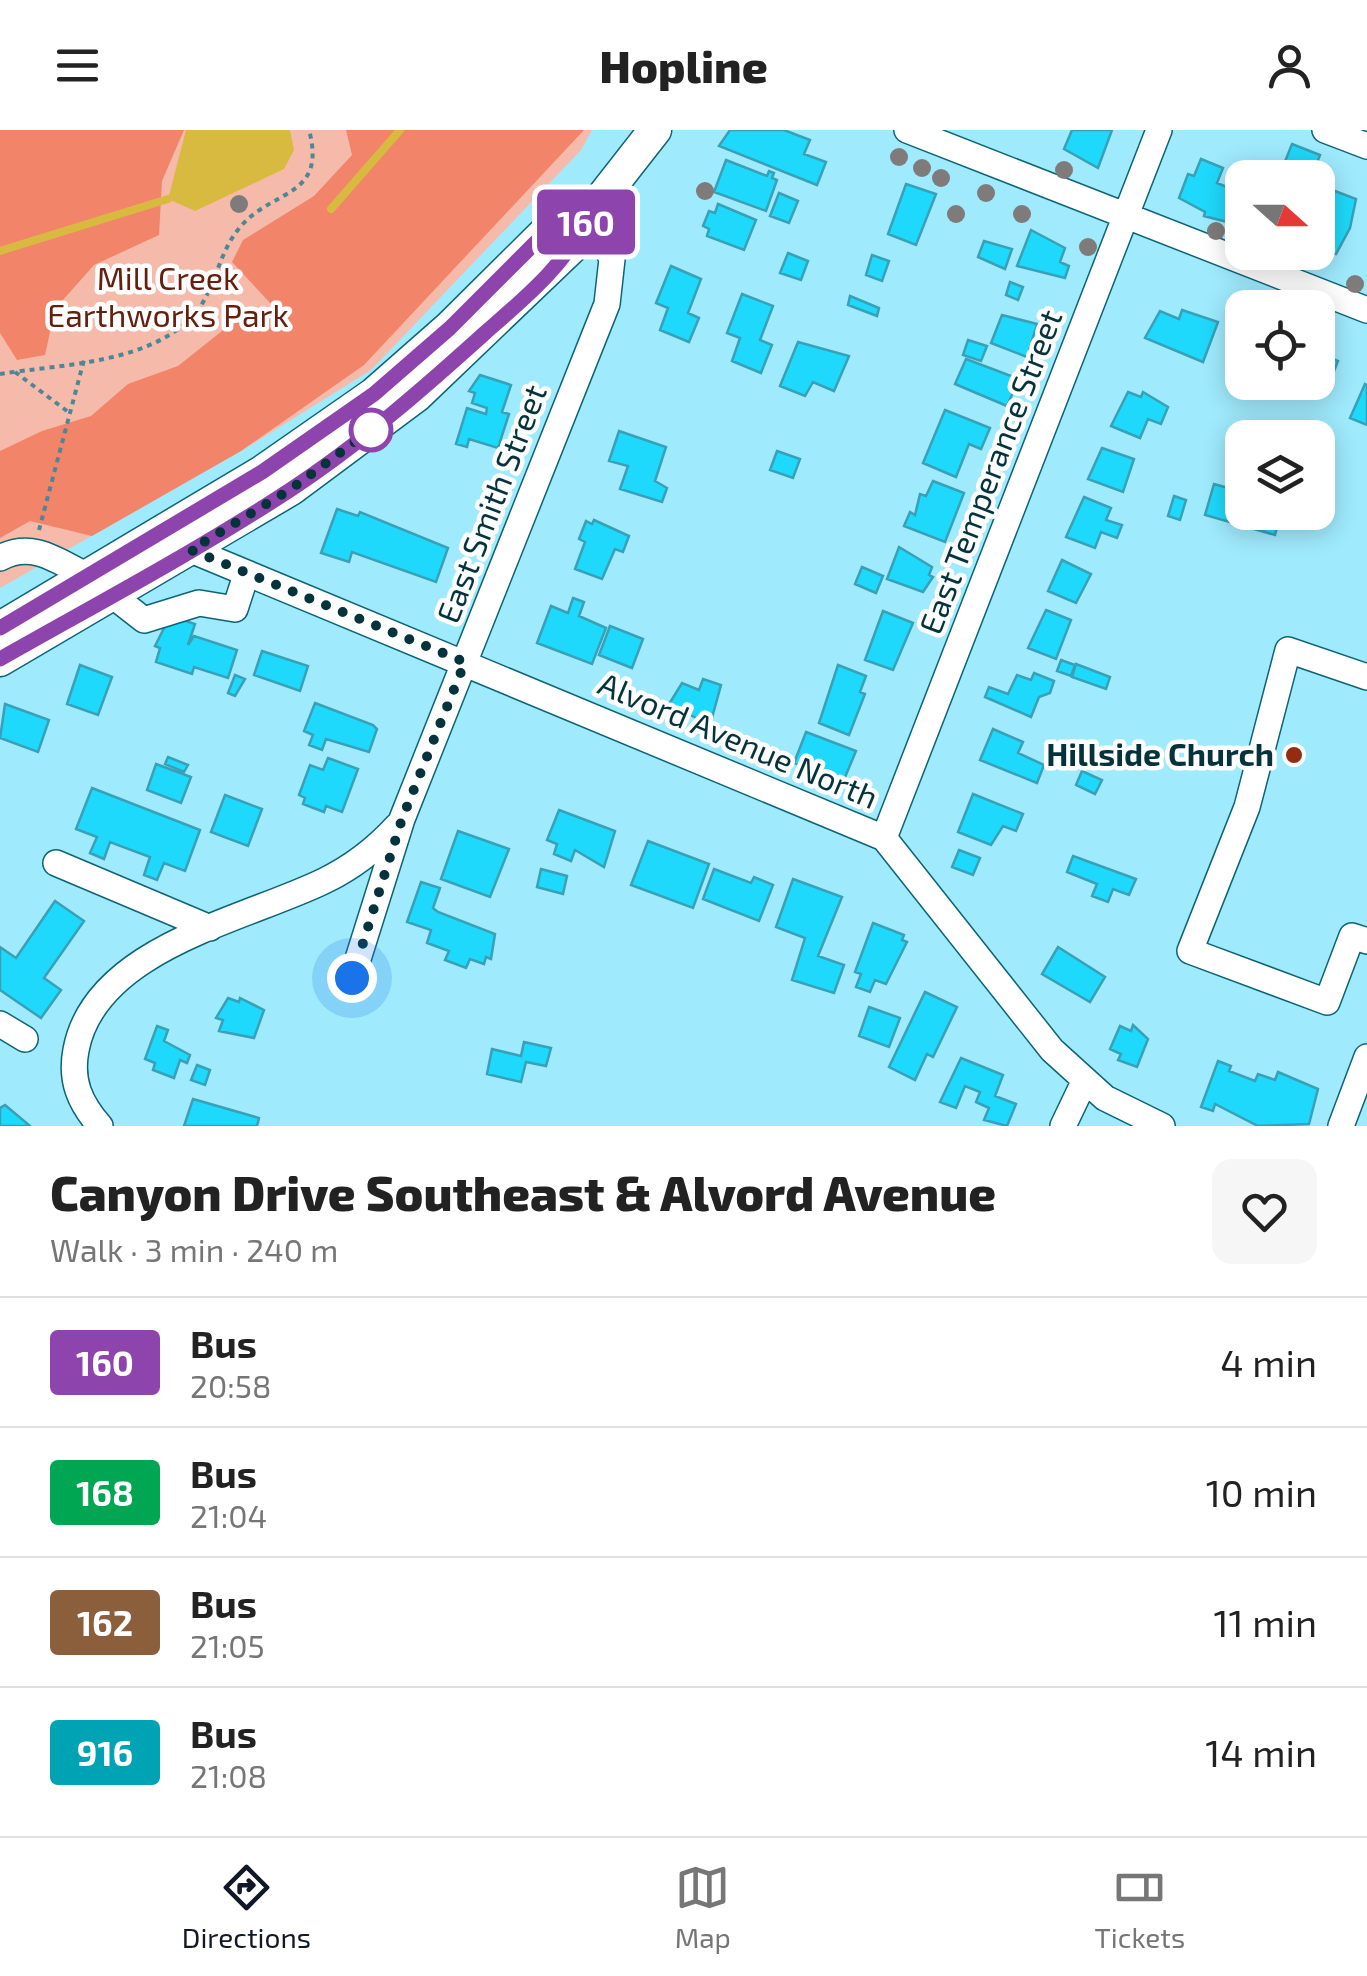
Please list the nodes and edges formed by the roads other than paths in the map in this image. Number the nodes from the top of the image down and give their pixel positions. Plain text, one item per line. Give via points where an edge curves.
1 (656, 130) edge
2 (908, 130) edge
3 (1159, 130) edge
4 (1325, 130) edge
5 (1367, 146) edge
6 (590, 212) junction
7 (1126, 216) junction
8 (1367, 310) edge
9 (191, 550) junction
10 (0, 558) edge
11 (246, 576) junction
12 (101, 586) junction
13 (0, 628) edge
14 (0, 660) edge
15 (465, 662) junction
16 (1367, 677) edge
17 (402, 819) junction
18 (884, 838) junction
19 (56, 863) dead end
20 (210, 928) junction
21 (1367, 941) edge
22 (352, 978) dead end
23 (0, 1024) edge
24 (25, 1039) dead end
25 (1367, 1056) edge
26 (1084, 1080) junction
27 (84, 1120) edge
28 (1063, 1126) edge
29 (1162, 1126) edge
30 (1341, 1126) edge

1 - 6 main road
2 - 7 street
3 - 7 street, East Temperance Street
4 - 5 street
6 - 9 main road via 578,241 416,396 291,489
6 - 12 main road via 560,218 374,394
6 - 15 street, East Smith Street via 612,258 607,304
7 - 8 street
7 - 18 street, East Temperance Street
9 - 11 street, Alvord Avenue North
9 - 12 main road
10 - 12 street via 34,551
11 - 12 street via 234,609 199,602 144,620
11 - 15 street, Alvord Avenue North
12 - 13 main road
12 - 14 main road
15 - 17 street, East Smith Street
15 - 18 street, Alvord Avenue North
16 - 21 street via 1288,650 1247,807 1190,951 1327,1002 1352,936
17 - 20 street, East Smith Street via 357,863
17 - 22 street, East Smith Street
18 - 26 street, Alvord Avenue North via 1052,1050
19 - 20 street
20 - 27 street, East Smith Street via 132,967 93,1006 73,1065
23 - 24 street
25 - 30 street
26 - 28 street
26 - 29 street, Alvord Avenue North via 1104,1098

